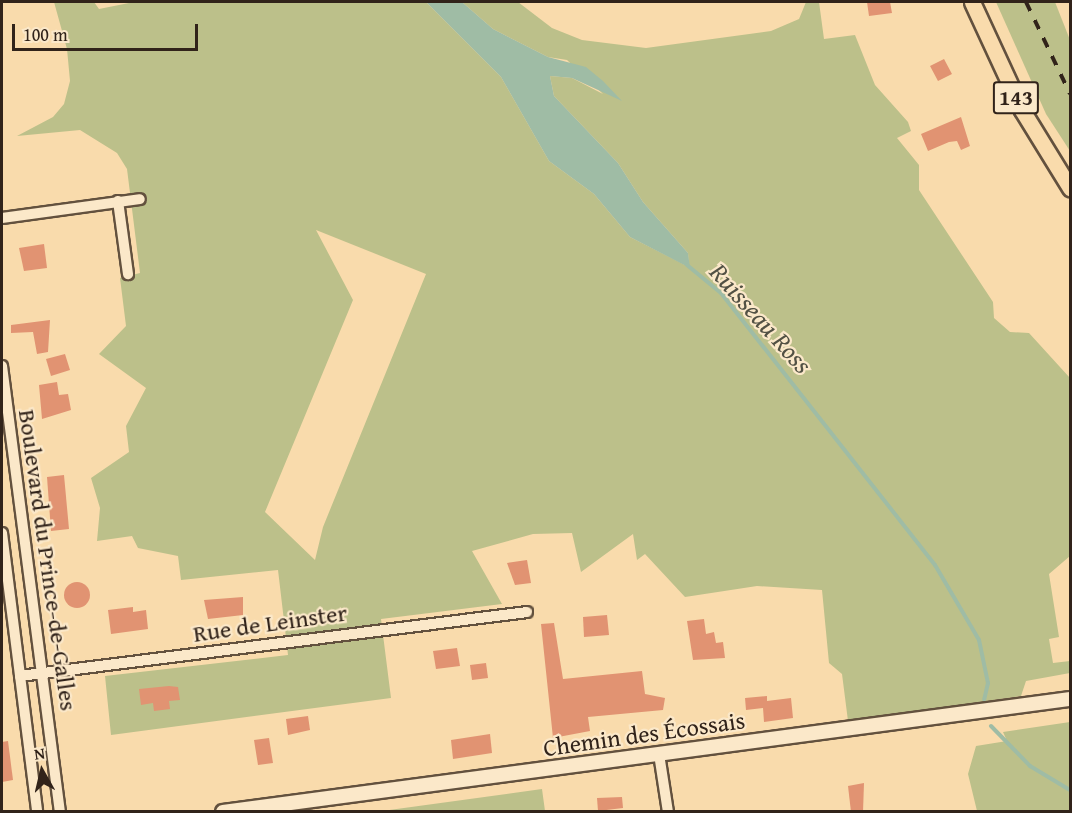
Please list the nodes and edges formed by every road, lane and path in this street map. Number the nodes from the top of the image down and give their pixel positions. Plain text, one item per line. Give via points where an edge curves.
1 (972, 2) edge
2 (1071, 188) edge
3 (140, 200) dead end
4 (118, 201) junction
5 (2, 218) edge
6 (128, 274) dead end
7 (2, 366) edge
8 (3, 386) edge
9 (2, 533) edge
10 (527, 612) dead end
11 (42, 673) junction
12 (20, 676) junction
13 (1071, 699) edge
14 (659, 754) junction
15 (37, 812) edge
16 (60, 812) edge
17 (223, 812) edge
18 (668, 812) edge

1 - 2 main road, 143 via 1007,81
3 - 4 street
4 - 5 street
4 - 6 street
7 - 8 street, Boulevard du Prince-de-Galles
8 - 11 street, Boulevard du Prince-de-Galles
9 - 12 street, Boulevard du Prince-de-Galles
10 - 11 street, Rue de Leinster
11 - 12 street, Rue de Leinster
11 - 16 street, Boulevard du Prince-de-Galles
12 - 15 street, Boulevard du Prince-de-Galles
13 - 14 main road, Chemin des Écossais
14 - 17 main road, Chemin des Écossais
14 - 18 street

